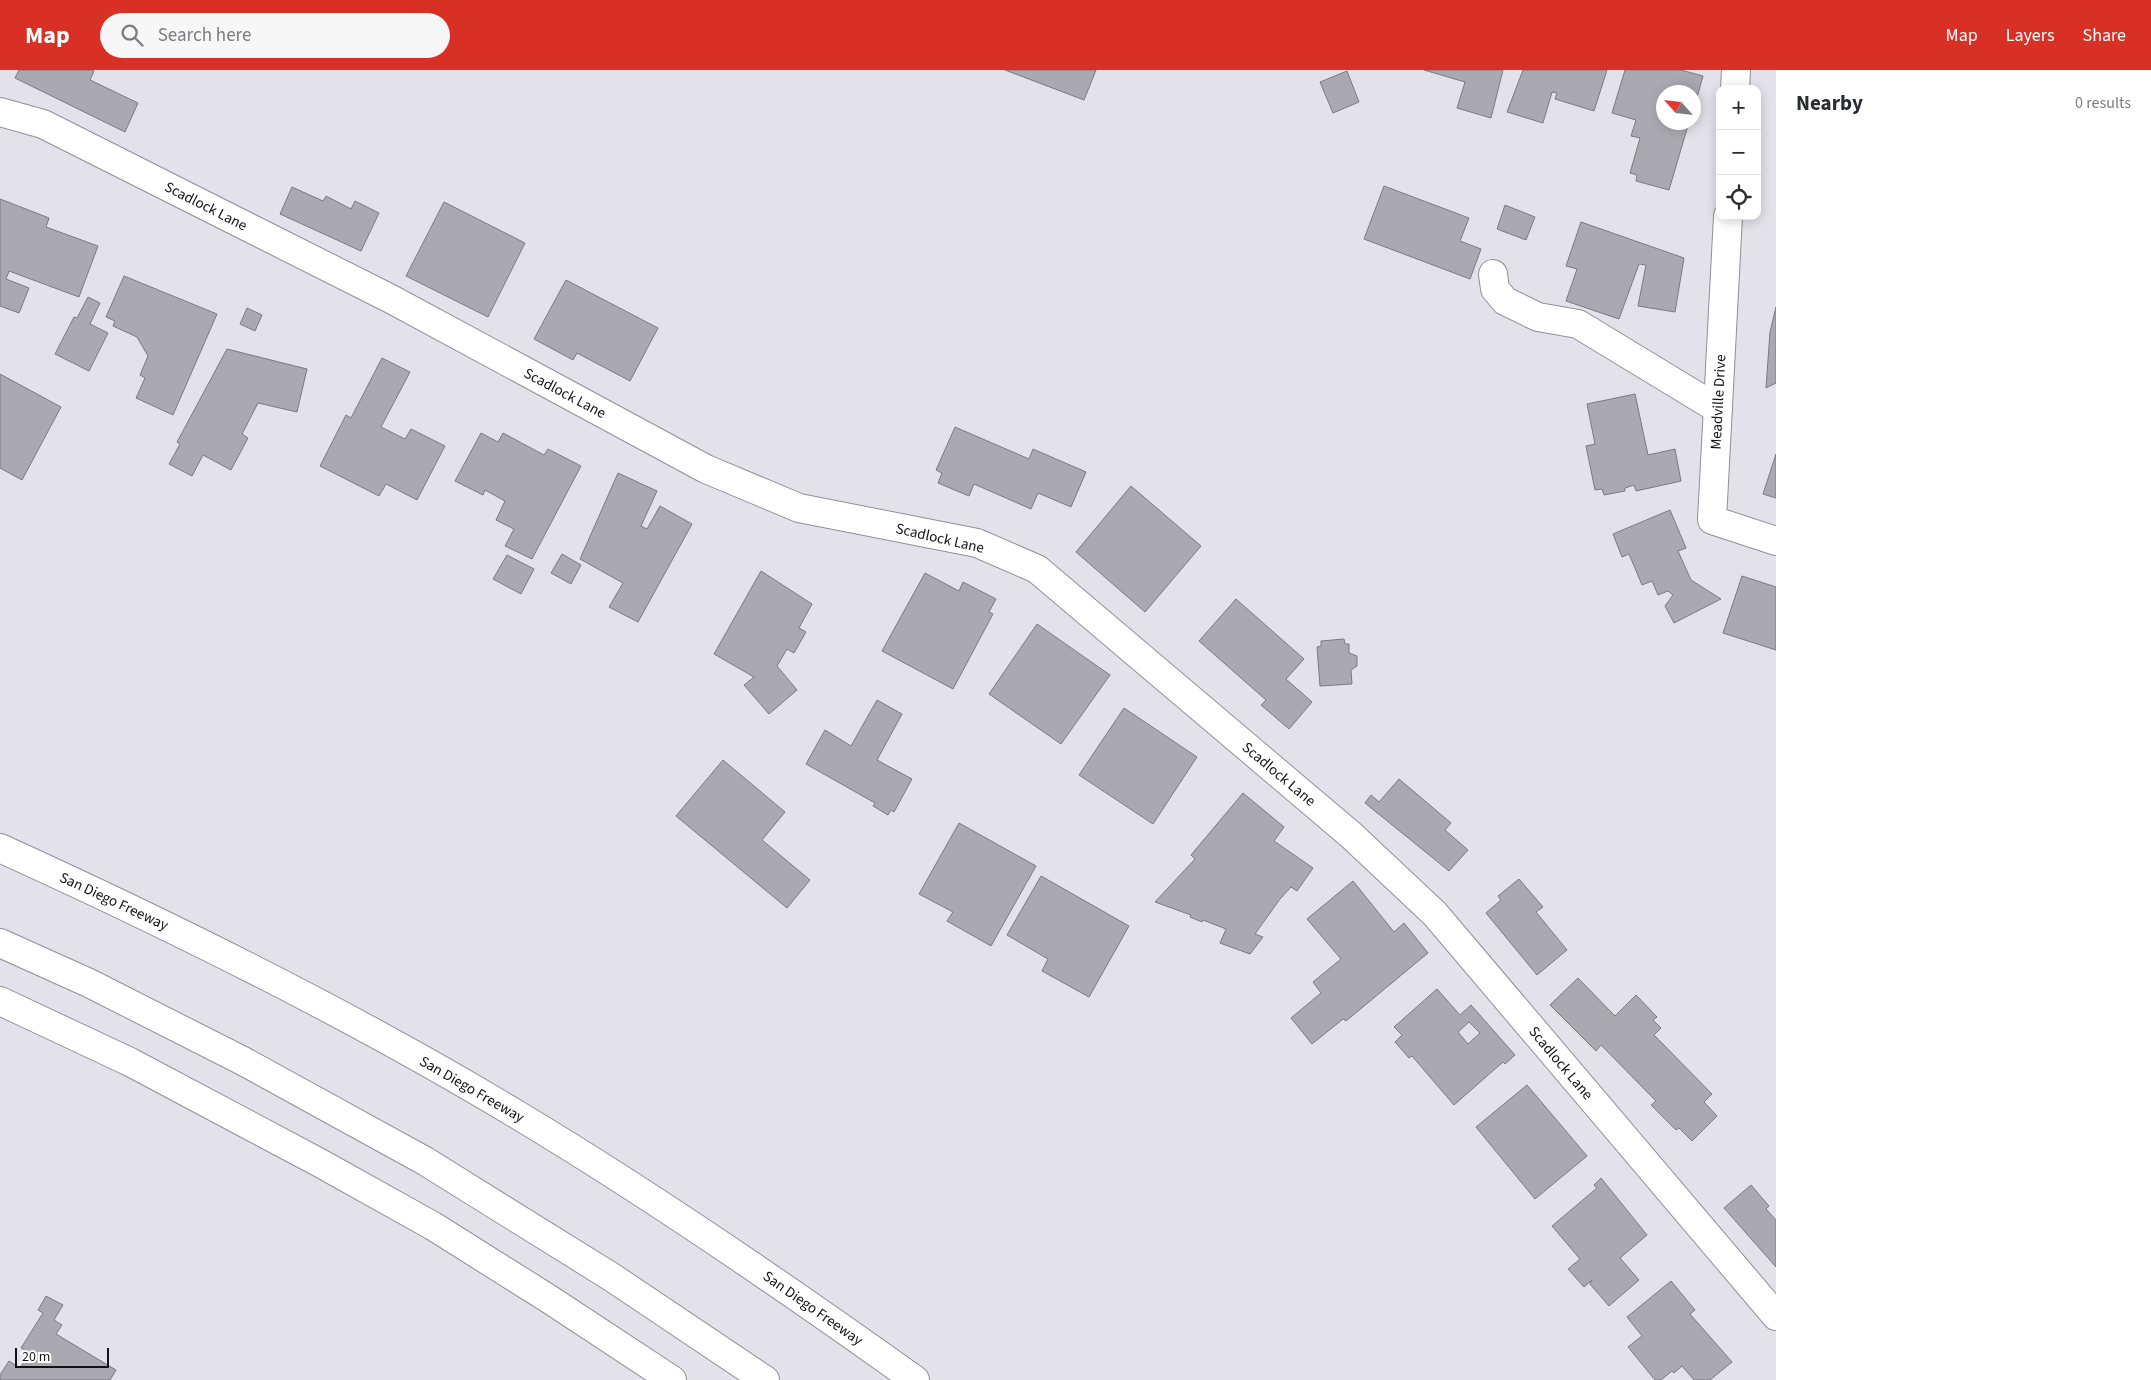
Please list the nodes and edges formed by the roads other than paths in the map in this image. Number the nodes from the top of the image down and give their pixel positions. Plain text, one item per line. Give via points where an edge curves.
1 (1736, 70) edge
2 (1735, 85) edge
3 (0, 112) edge
4 (1728, 220) edge
5 (1493, 274) dead end
6 (1718, 409) junction
7 (1776, 541) edge
8 (0, 848) edge
9 (0, 943) edge
10 (0, 1001) edge
11 (1776, 1316) edge
12 (672, 1380) edge
13 (765, 1380) edge
14 (915, 1380) edge

1 - 2 main road
3 - 11 main road, Scadlock Lane via 43,124 382,294 706,469 799,508 977,543 1037,569 1344,828 1435,914
4 - 6 main road, Meadville Drive
5 - 6 main road via 1495,290 1505,301 1538,317 1578,324
6 - 7 main road, Meadville Drive via 1712,520
8 - 14 main road, San Diego Freeway via 215,948 515,1113 730,1250
9 - 13 main road via 243,1061 425,1161 613,1278
10 - 12 main road via 130,1062 417,1217

